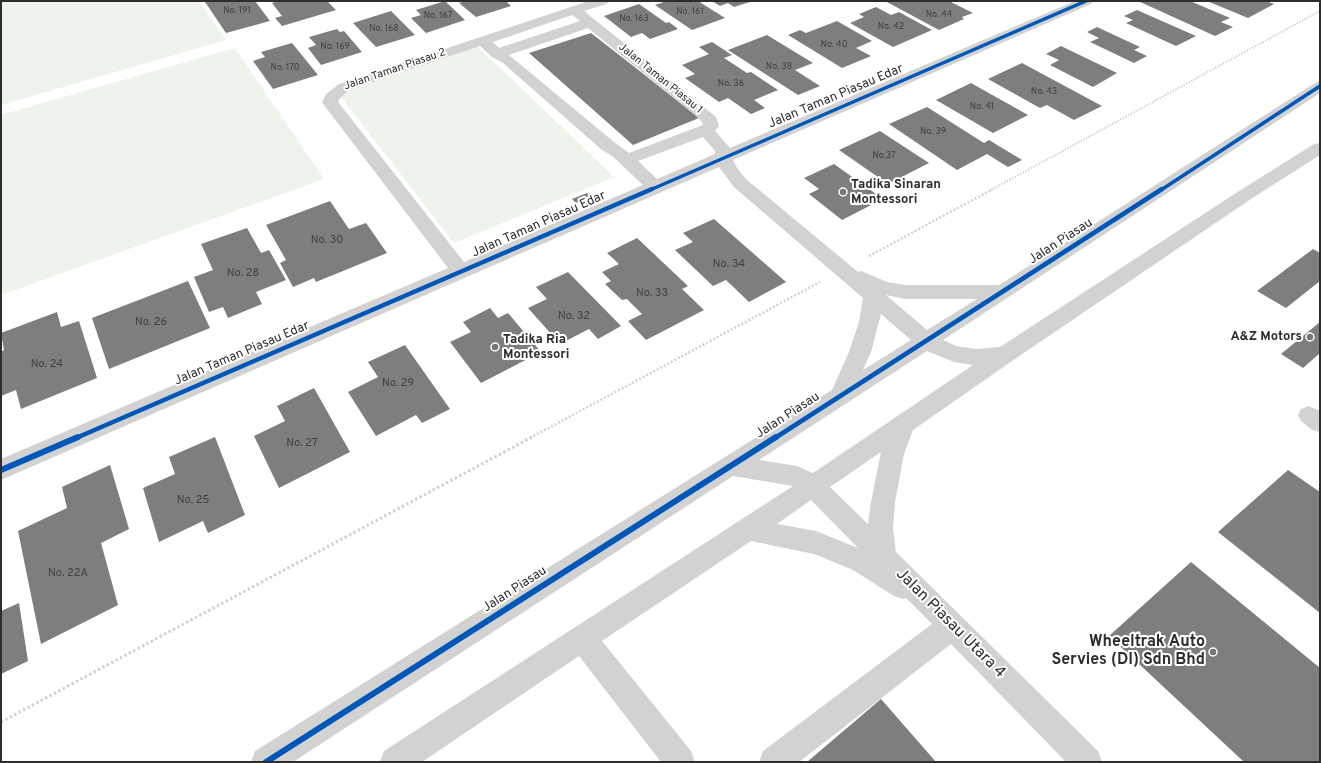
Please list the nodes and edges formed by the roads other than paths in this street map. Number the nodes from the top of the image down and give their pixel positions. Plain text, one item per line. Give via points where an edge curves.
1 (602, 1) edge
2 (1086, 1) edge
3 (574, 10) junction
4 (589, 23) junction
5 (482, 40) junction
6 (497, 54) junction
7 (1320, 86) edge
8 (706, 130) junction
9 (1320, 148) edge
10 (724, 158) junction
11 (626, 160) junction
12 (655, 187) junction
13 (844, 270) junction
14 (462, 271) junction
15 (1003, 292) junction
16 (873, 296) junction
17 (926, 341) junction
18 (1004, 355) junction
19 (841, 395) junction
20 (904, 423) junction
21 (731, 466) junction
22 (1, 470) edge
23 (813, 486) junction
24 (748, 529) junction
25 (878, 551) junction
26 (930, 604) junction
27 (952, 626) junction
28 (582, 638) junction
29 (674, 755) edge
30 (266, 762) edge
31 (395, 762) edge
32 (774, 762) edge
33 (1087, 762) edge

1 - 3 street, Jalan Taman Piasau 2
2 - 10 street, Jalan Taman Piasau Edar
3 - 4 street, Jalan Taman Piasau 1
3 - 5 street, Jalan Taman Piasau 2
4 - 6 street
4 - 8 street, Jalan Taman Piasau 1 via 710,120 711,126
5 - 6 street
5 - 14 street, Jalan Taman Piasau 2 via 344,87 334,94 330,102
6 - 11 street via 508,60
7 - 15 street, Jalan Piasau
8 - 10 street, Jalan Taman Piasau 1 via 722,150
8 - 11 street
9 - 18 street
10 - 12 street, Jalan Taman Piasau Edar
10 - 13 street via 729,170 740,183
11 - 12 street
12 - 14 street, Jalan Taman Piasau Edar
13 - 15 street via 883,288 905,292
13 - 16 street
14 - 22 street, Jalan Taman Piasau Edar
15 - 17 street, Jalan Piasau
16 - 17 street
16 - 19 street via 860,352
17 - 18 street via 954,354 976,357
17 - 19 street, Jalan Piasau
18 - 20 street
19 - 21 street, Jalan Piasau
20 - 23 street
20 - 25 street via 892,454 883,502
21 - 23 street, Jalan Piasau Utara 4 via 796,476
21 - 30 street, Jalan Piasau
23 - 24 street
23 - 25 street, Jalan Piasau Utara 4
24 - 26 street via 816,543 862,562
24 - 28 street
25 - 26 street, Jalan Piasau Utara 4
26 - 27 street, Jalan Piasau Utara 4
27 - 32 street
27 - 33 street, Jalan Piasau Utara 4
28 - 29 street
28 - 31 street

